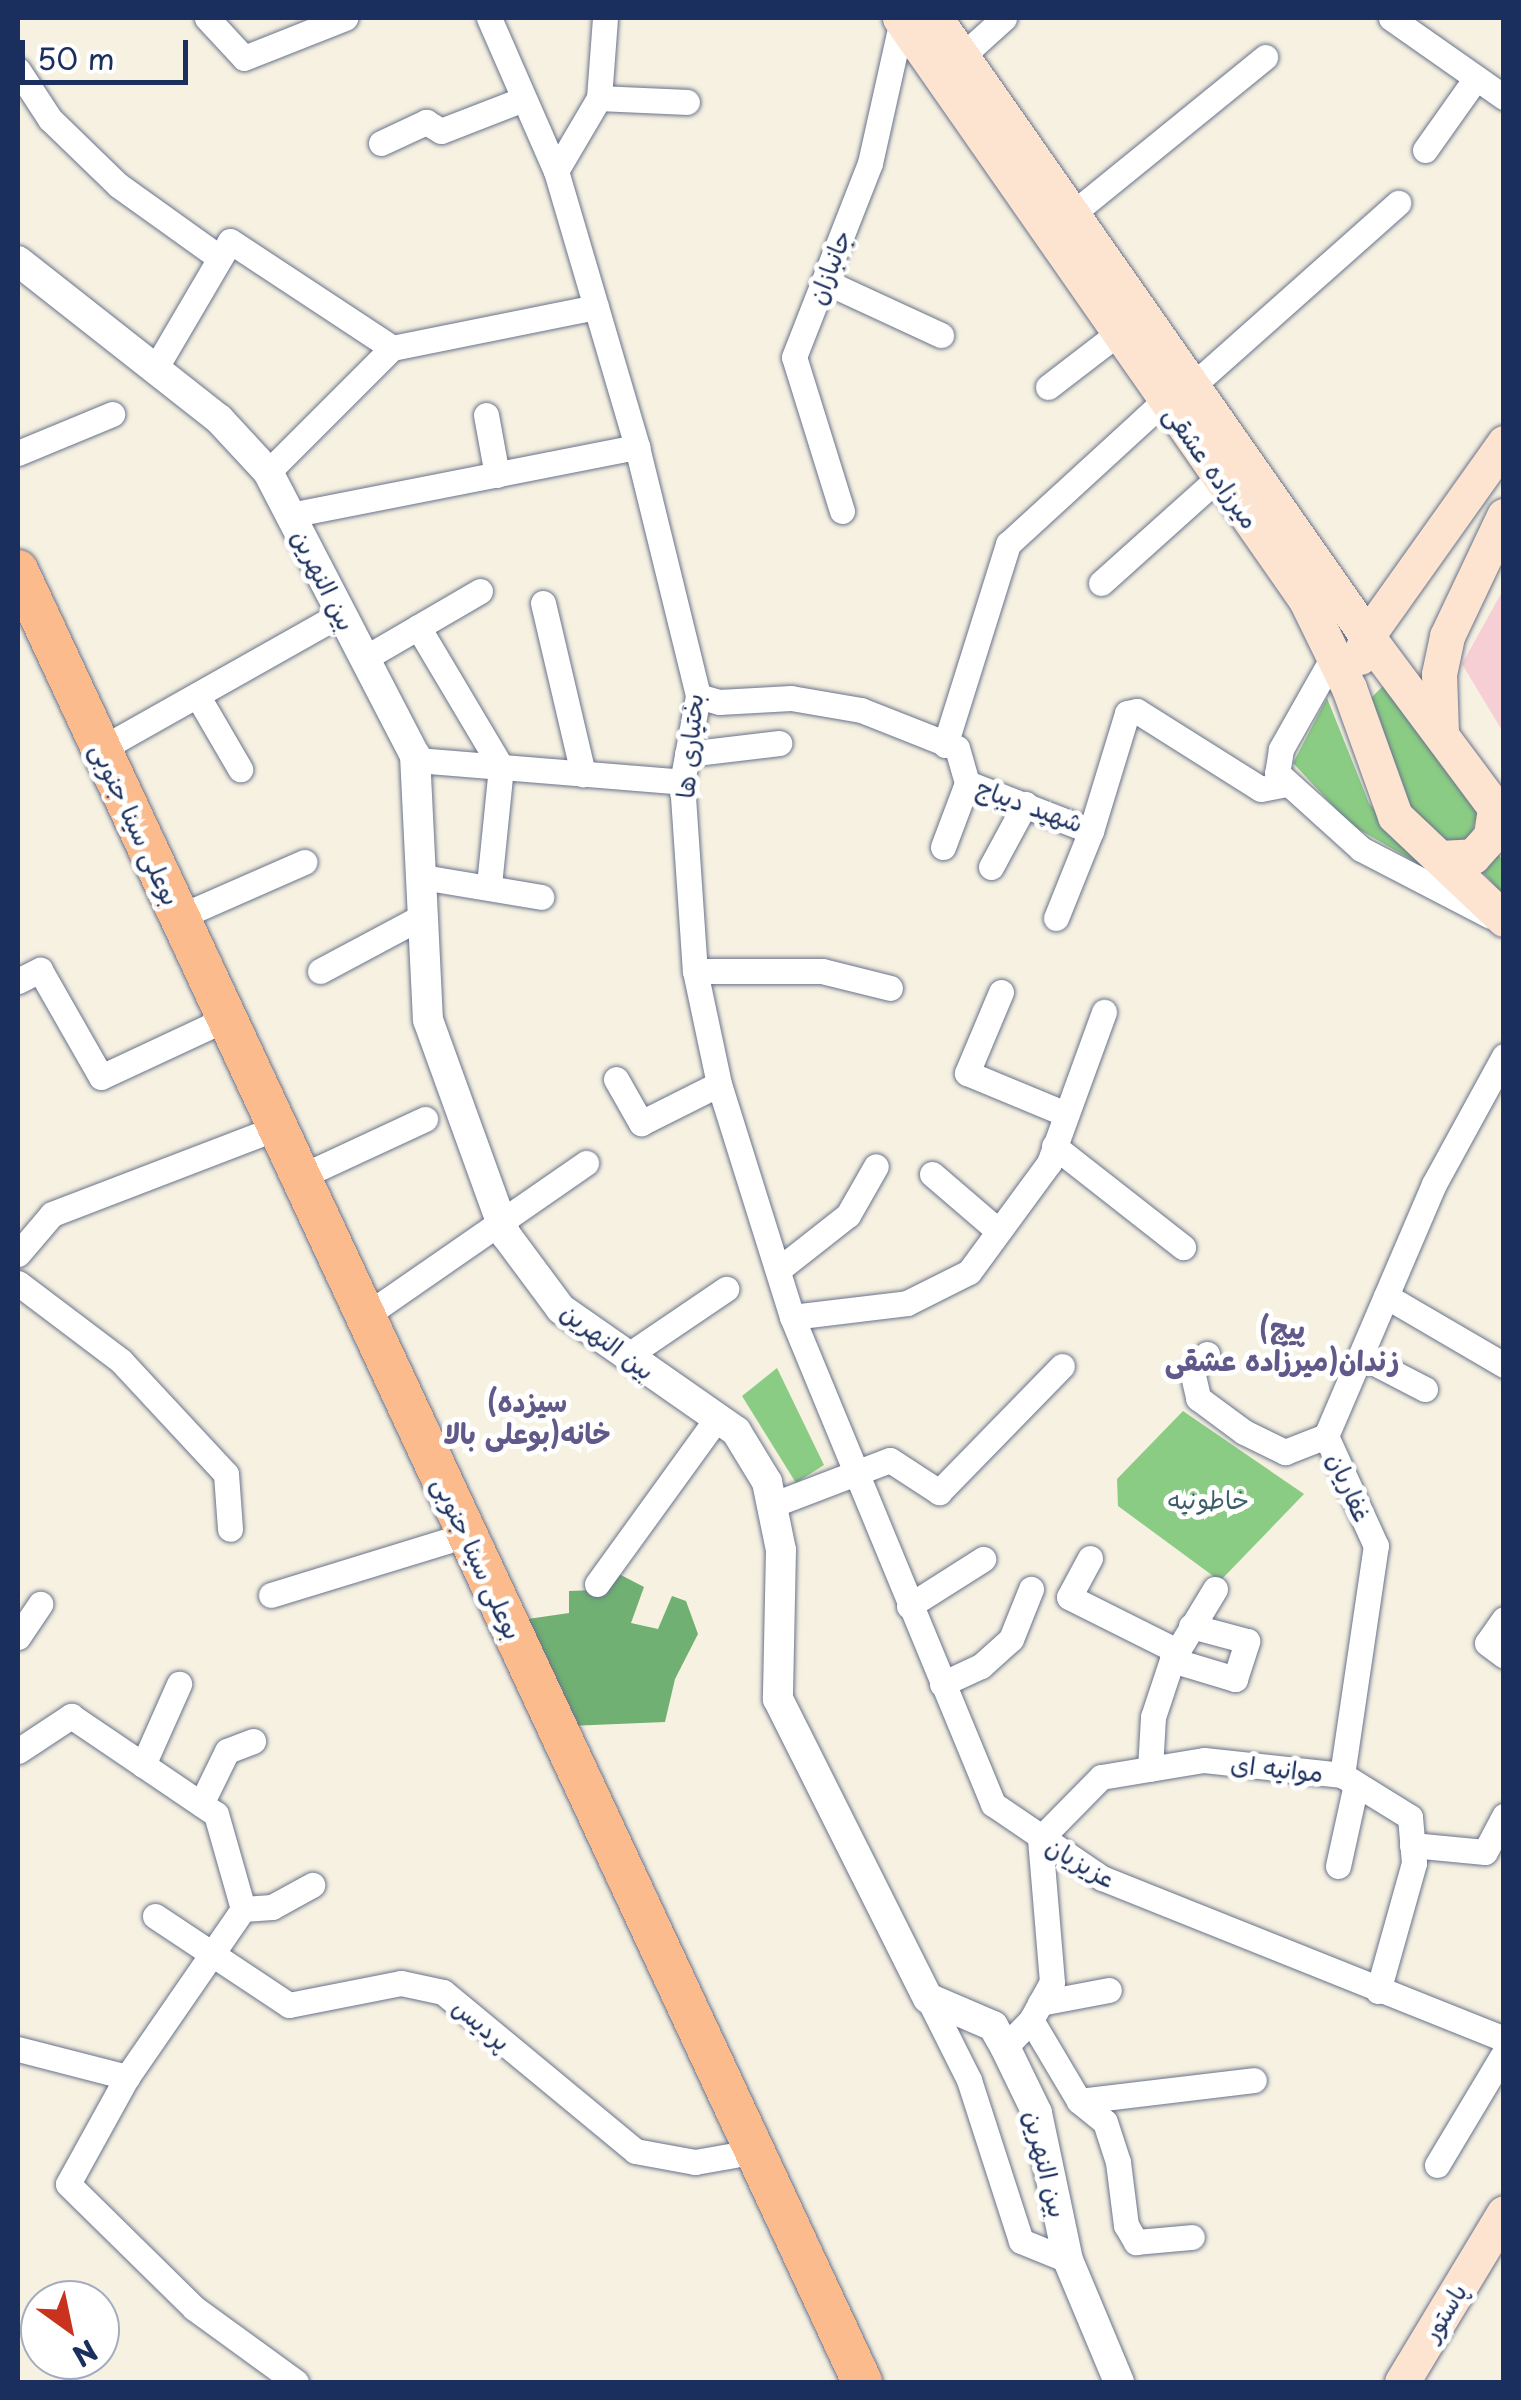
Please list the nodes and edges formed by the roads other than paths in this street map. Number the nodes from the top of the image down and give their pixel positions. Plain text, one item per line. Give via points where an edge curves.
1 (206, 18) edge
2 (345, 18) edge
3 (489, 18) edge
4 (605, 18) edge
5 (911, 18) edge
6 (1004, 18) edge
7 (1390, 18) edge
8 (962, 56) junction
9 (1265, 57) dead end
10 (18, 70) edge
11 (1476, 78) junction
12 (1503, 97) edge
13 (599, 98) junction
14 (521, 100) junction
15 (687, 102) dead end
16 (381, 143) dead end
17 (1425, 150) dead end
18 (556, 170) junction
19 (1398, 203) dead end
20 (1072, 214) junction
21 (220, 258) junction
22 (20, 264) edge
23 (824, 281) junction
24 (596, 308) junction
25 (1117, 334) junction
26 (941, 335) dead end
27 (392, 348) junction
28 (155, 369) junction
29 (1048, 388) dead end
30 (1178, 393) junction
31 (112, 414) dead end
32 (486, 415) dead end
33 (638, 448) junction
34 (1501, 453) edge
35 (18, 454) edge
36 (268, 472) junction
37 (497, 475) junction
38 (1219, 477) junction
39 (842, 511) dead end
40 (290, 515) junction
41 (1504, 516) edge
42 (18, 570) edge
43 (1102, 583) dead end
44 (480, 591) dead end
45 (544, 603) dead end
46 (342, 614) junction
47 (18, 618) edge
48 (418, 627) junction
49 (1367, 636) junction
50 (365, 658) junction
51 (1341, 672) junction
52 (198, 695) junction
53 (698, 696) junction
54 (1441, 733) junction
55 (780, 743) dead end
56 (945, 744) junction
57 (101, 749) junction
58 (687, 754) junction
59 (417, 760) junction
60 (502, 767) junction
61 (240, 769) dead end
62 (583, 774) junction
63 (682, 782) junction
64 (968, 783) junction
65 (1286, 784) junction
66 (1025, 804) junction
67 (1499, 814) edge
68 (1092, 831) junction
69 (943, 847) dead end
70 (1440, 858) junction
71 (304, 862) dead end
72 (992, 867) dead end
73 (422, 877) junction
74 (490, 885) junction
75 (540, 897) dead end
76 (423, 916) junction
77 (179, 917) junction
78 (1056, 918) dead end
79 (1504, 921) edge
80 (320, 971) dead end
81 (695, 972) junction
82 (18, 980) edge
83 (890, 988) dead end
84 (1001, 992) dead end
85 (1104, 1012) dead end
86 (208, 1027) junction
87 (1504, 1056) edge
88 (616, 1079) dead end
89 (719, 1084) junction
90 (1066, 1114) junction
91 (425, 1119) dead end
92 (258, 1135) junction
93 (1054, 1146) junction
94 (586, 1163) dead end
95 (876, 1166) dead end
96 (932, 1174) dead end
97 (300, 1177) junction
98 (501, 1222) junction
99 (996, 1230) junction
100 (1183, 1247) dead end
101 (18, 1251) edge
102 (778, 1270) junction
103 (18, 1283) edge
104 (726, 1289) dead end
105 (1386, 1296) junction
106 (365, 1316) junction
107 (792, 1317) junction
108 (1207, 1354) dead end
109 (627, 1356) junction
110 (1360, 1356) junction
111 (1504, 1364) edge
112 (1062, 1366) dead end
113 (1426, 1388) dead end
114 (717, 1418) junction
115 (1326, 1436) junction
116 (857, 1478) junction
117 (772, 1505) junction
118 (230, 1529) dead end
119 (447, 1541) junction
120 (1090, 1558) dead end
121 (983, 1559) dead end
122 (596, 1584) dead end
123 (1030, 1588) dead end
124 (1216, 1590) dead end
125 (271, 1596) dead end
126 (40, 1604) dead end
127 (909, 1606) junction
128 (1504, 1619) edge
129 (1191, 1626) junction
130 (18, 1637) edge
131 (1495, 1650) edge
132 (1174, 1655) junction
133 (180, 1684) dead end
134 (942, 1684) junction
135 (254, 1741) dead end
136 (18, 1751) edge
137 (143, 1764) junction
138 (1150, 1768) junction
139 (1349, 1779) junction
140 (202, 1804) junction
141 (1504, 1816) edge
142 (1040, 1839) junction
143 (1412, 1845) junction
144 (1338, 1866) dead end
145 (312, 1885) dead end
146 (243, 1909) junction
147 (154, 1916) dead end
148 (215, 1952) junction
149 (1109, 1990) dead end
150 (1378, 1992) junction
151 (928, 1998) junction
152 (1036, 2012) junction
153 (1504, 2039) edge
154 (1006, 2047) junction
155 (18, 2049) edge
156 (1504, 2053) edge
157 (128, 2077) junction
158 (1254, 2080) dead end
159 (1080, 2101) junction
160 (733, 2155) junction
161 (1436, 2165) dead end
162 (1498, 2232) edge
163 (1192, 2237) dead end
164 (1068, 2260) junction
165 (296, 2382) edge
166 (839, 2382) edge
167 (862, 2382) edge
168 (1119, 2382) edge
169 (1402, 2382) edge

1 - 2 street via 244,58
3 - 14 street, بختیاری ها
4 - 13 street
5 - 8 main road, میرزاده عشقی
5 - 23 street, جانبازان via 870,163
5 - 25 main road, میرزاده عشقی
6 - 8 street
7 - 11 street
8 - 20 main road, میرزاده عشقی
9 - 20 street
10 - 21 street via 50,119 118,185
11 - 12 street
11 - 17 street
13 - 15 street
13 - 18 street
14 - 16 street via 441,131 426,122
14 - 18 street, بختیاری ها
18 - 24 street, بختیاری ها
19 - 30 street
20 - 30 main road, میرزاده عشقی
21 - 27 street via 230,241 246,249
21 - 28 street
22 - 28 street, بین النهرین
23 - 26 street
23 - 39 street, جانبازان via 794,358
24 - 27 street
24 - 33 street, بختیاری ها
25 - 29 street
25 - 30 main road, میرزاده عشقی
27 - 36 street
28 - 36 street, بین النهرین via 219,419
30 - 38 main road, میرزاده عشقی
30 - 49 main road, میرزاده عشقی
30 - 56 street via 1008,544
31 - 35 street
32 - 37 street
33 - 37 street
33 - 53 street, بختیاری ها
34 - 49 main road
36 - 40 street, بین النهرین
37 - 40 street
38 - 43 street
38 - 51 main road, میرزاده عشقی via 1306,600
40 - 46 street, بین النهرین
41 - 54 main road via 1446,636 1438,674
42 - 57 main road, بوعلی سینا جنوبی
44 - 48 street
45 - 62 street
46 - 50 street, بین النهرین
46 - 52 street
47 - 86 main road, بوعلی سینا جنوبی
48 - 50 street
48 - 60 street
49 - 51 main road
49 - 54 main road, میرزاده عشقی
50 - 59 street, بین النهرین
51 - 65 street via 1281,749 1277,773
51 - 70 main road, میرزاده عشقی via 1395,816
52 - 57 street
52 - 61 street
53 - 56 street via 718,702 790,698 861,710
53 - 58 street, بختیاری ها
54 - 67 main road, میرزاده عشقی
55 - 58 street
56 - 64 street, شهید دیباج via 957,748
57 - 77 main road, بوعلی سینا جنوبی
58 - 63 street, بختیاری ها
59 - 60 street
59 - 73 street, بین النهرین
60 - 62 street
60 - 74 street
62 - 63 street
63 - 81 street, بختیاری ها
64 - 66 street, شهید دیباج
64 - 69 street
65 - 68 street, شهید دیباج via 1261,789 1138,711 1127,713
65 - 79 street via 1361,849
66 - 68 street, شهید دیباج
66 - 72 street
67 - 70 main road via 1492,836 1473,856
68 - 78 street
70 - 79 main road, میرزاده عشقی
71 - 77 street
73 - 74 street
73 - 76 street, بین النهرین
74 - 75 street
76 - 80 street
76 - 98 street, بین النهرین via 428,1020
77 - 97 main road, بوعلی سینا جنوبی
81 - 83 street via 822,971
81 - 89 street, بختیاری ها
82 - 86 street via 40,970 101,1077
84 - 90 street via 967,1073
85 - 90 street
86 - 92 main road, بوعلی سینا جنوبی
87 - 105 street, غفاریان via 1434,1184
88 - 89 street via 641,1124
89 - 102 street, بختیاری ها
90 - 93 street
91 - 97 street
92 - 101 street via 52,1214
92 - 119 main road, بوعلی سینا جنوبی
93 - 99 street via 1049,1163
93 - 100 street
94 - 98 street
95 - 102 street via 848,1215
96 - 99 street
97 - 106 main road, بوعلی سینا جنوبی
98 - 106 street
98 - 109 street, بین النهرین via 561,1309
99 - 107 street via 969,1272 906,1303
102 - 107 street, بختیاری ها
103 - 118 street via 121,1361 226,1474
104 - 109 street
105 - 110 street, غفاریان
105 - 111 street
106 - 167 main road, بوعلی سینا جنوبی
107 - 116 street, بختیاری ها
108 - 115 street via 1192,1371 1198,1398 1244,1432 1285,1452
109 - 114 street, بین النهرین
110 - 113 street
110 - 115 street, غفاریان
112 - 116 street via 939,1492 890,1460
114 - 117 street, بین النهرین via 736,1431 767,1482
114 - 122 street
115 - 139 street, غفاریان via 1376,1546
116 - 117 street
116 - 127 street, عزیزیان
117 - 151 street, بین النهرین via 781,1550 778,1698
119 - 125 street
119 - 160 main road, بوعلی سینا جنوبی
120 - 132 street via 1069,1597
121 - 127 street
123 - 134 street via 1010,1639 981,1666
124 - 129 street
126 - 130 street
127 - 134 street, عزیزیان
128 - 131 street
129 - 132 street
129 - 132 street via 1246,1641 1235,1679
132 - 138 street via 1152,1716
133 - 137 street
134 - 142 street, عزیزیان via 993,1804
135 - 140 street via 228,1751
136 - 137 street via 71,1716
137 - 140 street
138 - 139 street, موانیه ای via 1204,1760
138 - 142 street, موانیه ای via 1100,1776
139 - 143 street, موانیه ای via 1410,1817
139 - 144 street, غفاریان
140 - 146 street via 216,1814
141 - 143 street via 1485,1852
142 - 150 street, عزیزیان via 1102,1878
142 - 152 street via 1052,1982
143 - 150 street via 1414,1862
145 - 146 street via 272,1907
146 - 148 street
147 - 148 street, پردیس
148 - 157 street
148 - 160 street, پردیس via 288,2004 400,1984 443,1992 635,2151 695,2162
149 - 152 street
150 - 153 street, عزیزیان
151 - 154 street, بین النهرین via 993,2026
151 - 164 street via 969,2080 1021,2241
152 - 154 street
152 - 159 street
154 - 164 street, بین النهرین via 1037,2113
155 - 157 street
156 - 161 street
157 - 165 street via 68,2184 194,2308
158 - 159 street
159 - 163 street via 1104,2122 1118,2162 1126,2226 1136,2242
160 - 166 main road, بوعلی سینا جنوبی
162 - 169 main road, پاستور
164 - 168 street, بین النهرین

